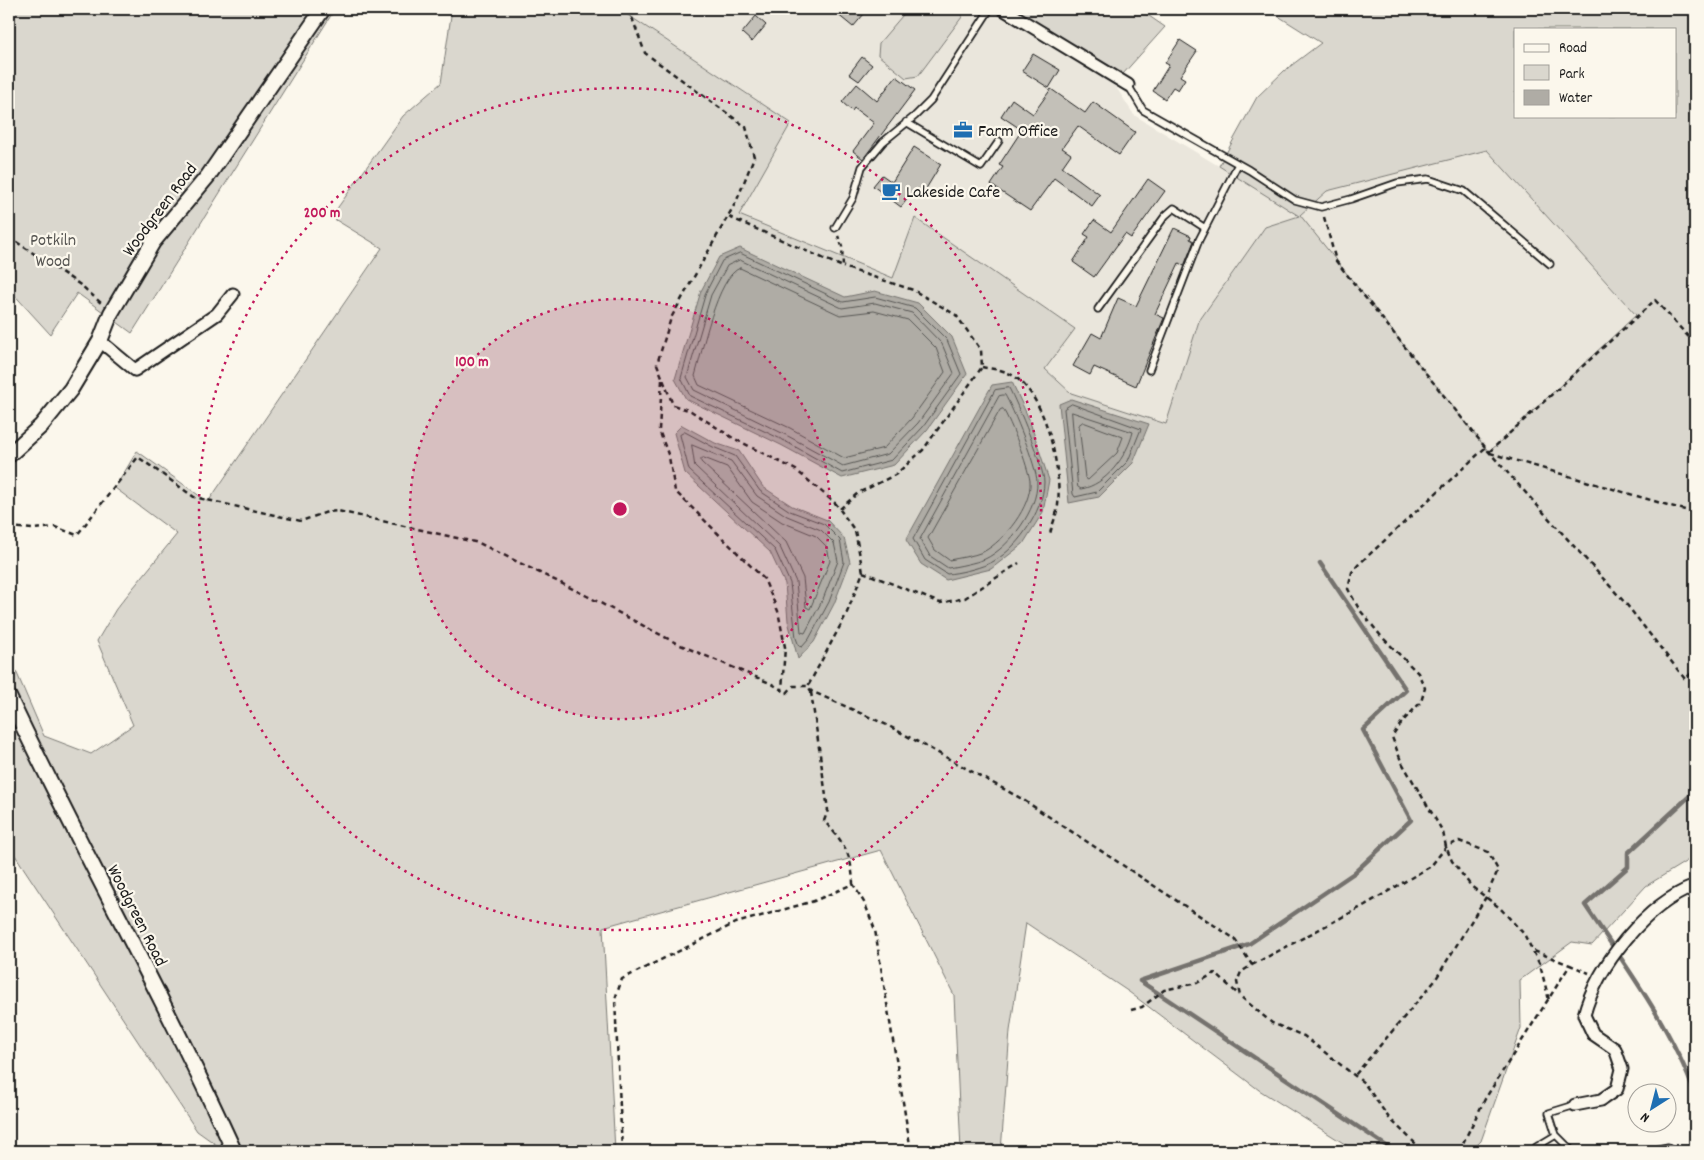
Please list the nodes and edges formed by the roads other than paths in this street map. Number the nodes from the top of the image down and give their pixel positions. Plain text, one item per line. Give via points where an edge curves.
1 (323, 9) edge
2 (990, 9) edge
3 (1003, 9) edge
4 (1128, 85) joint
5 (906, 122) junction
6 (999, 141) dead end
7 (1238, 164) junction
8 (834, 228) road end
9 (1205, 228) junction
10 (1550, 264) dead end
11 (233, 294) dead end
12 (1098, 308) dead end
13 (100, 341) junction
14 (1149, 370) dead end
15 (9, 456) edge
16 (9, 697) edge
17 (1695, 886) edge
18 (1575, 1105) joint
19 (1556, 1135) junction
20 (1668, 1148) dead end
21 (234, 1151) edge
22 (1536, 1151) edge
23 (1572, 1151) edge
24 (1649, 1151) edge

1 - 13 street, Woodgreen Road via 208,176 152,242 111,313
2 - 5 lane via 931,100
3 - 4 street
4 - 7 lane via 1143,110
5 - 6 lane via 981,167
5 - 8 lane via 862,167 853,198
7 - 9 lane
7 - 10 lane via 1295,200 1321,207 1397,183 1428,179 1464,191
9 - 12 lane via 1174,208
9 - 14 lane
11 - 13 street via 217,314 135,370
13 - 15 street, Woodgreen Road via 70,389 41,426
16 - 21 street, Woodgreen Road via 57,798 191,1058
17 - 18 street via 1673,896 1646,918 1622,944 1590,994 1584,1015 1594,1034 1616,1049 1622,1069 1617,1088 1601,1100
18 - 19 lane via 1549,1113
19 - 22 lane via 1536,1147
19 - 23 lane
20 - 24 lane

